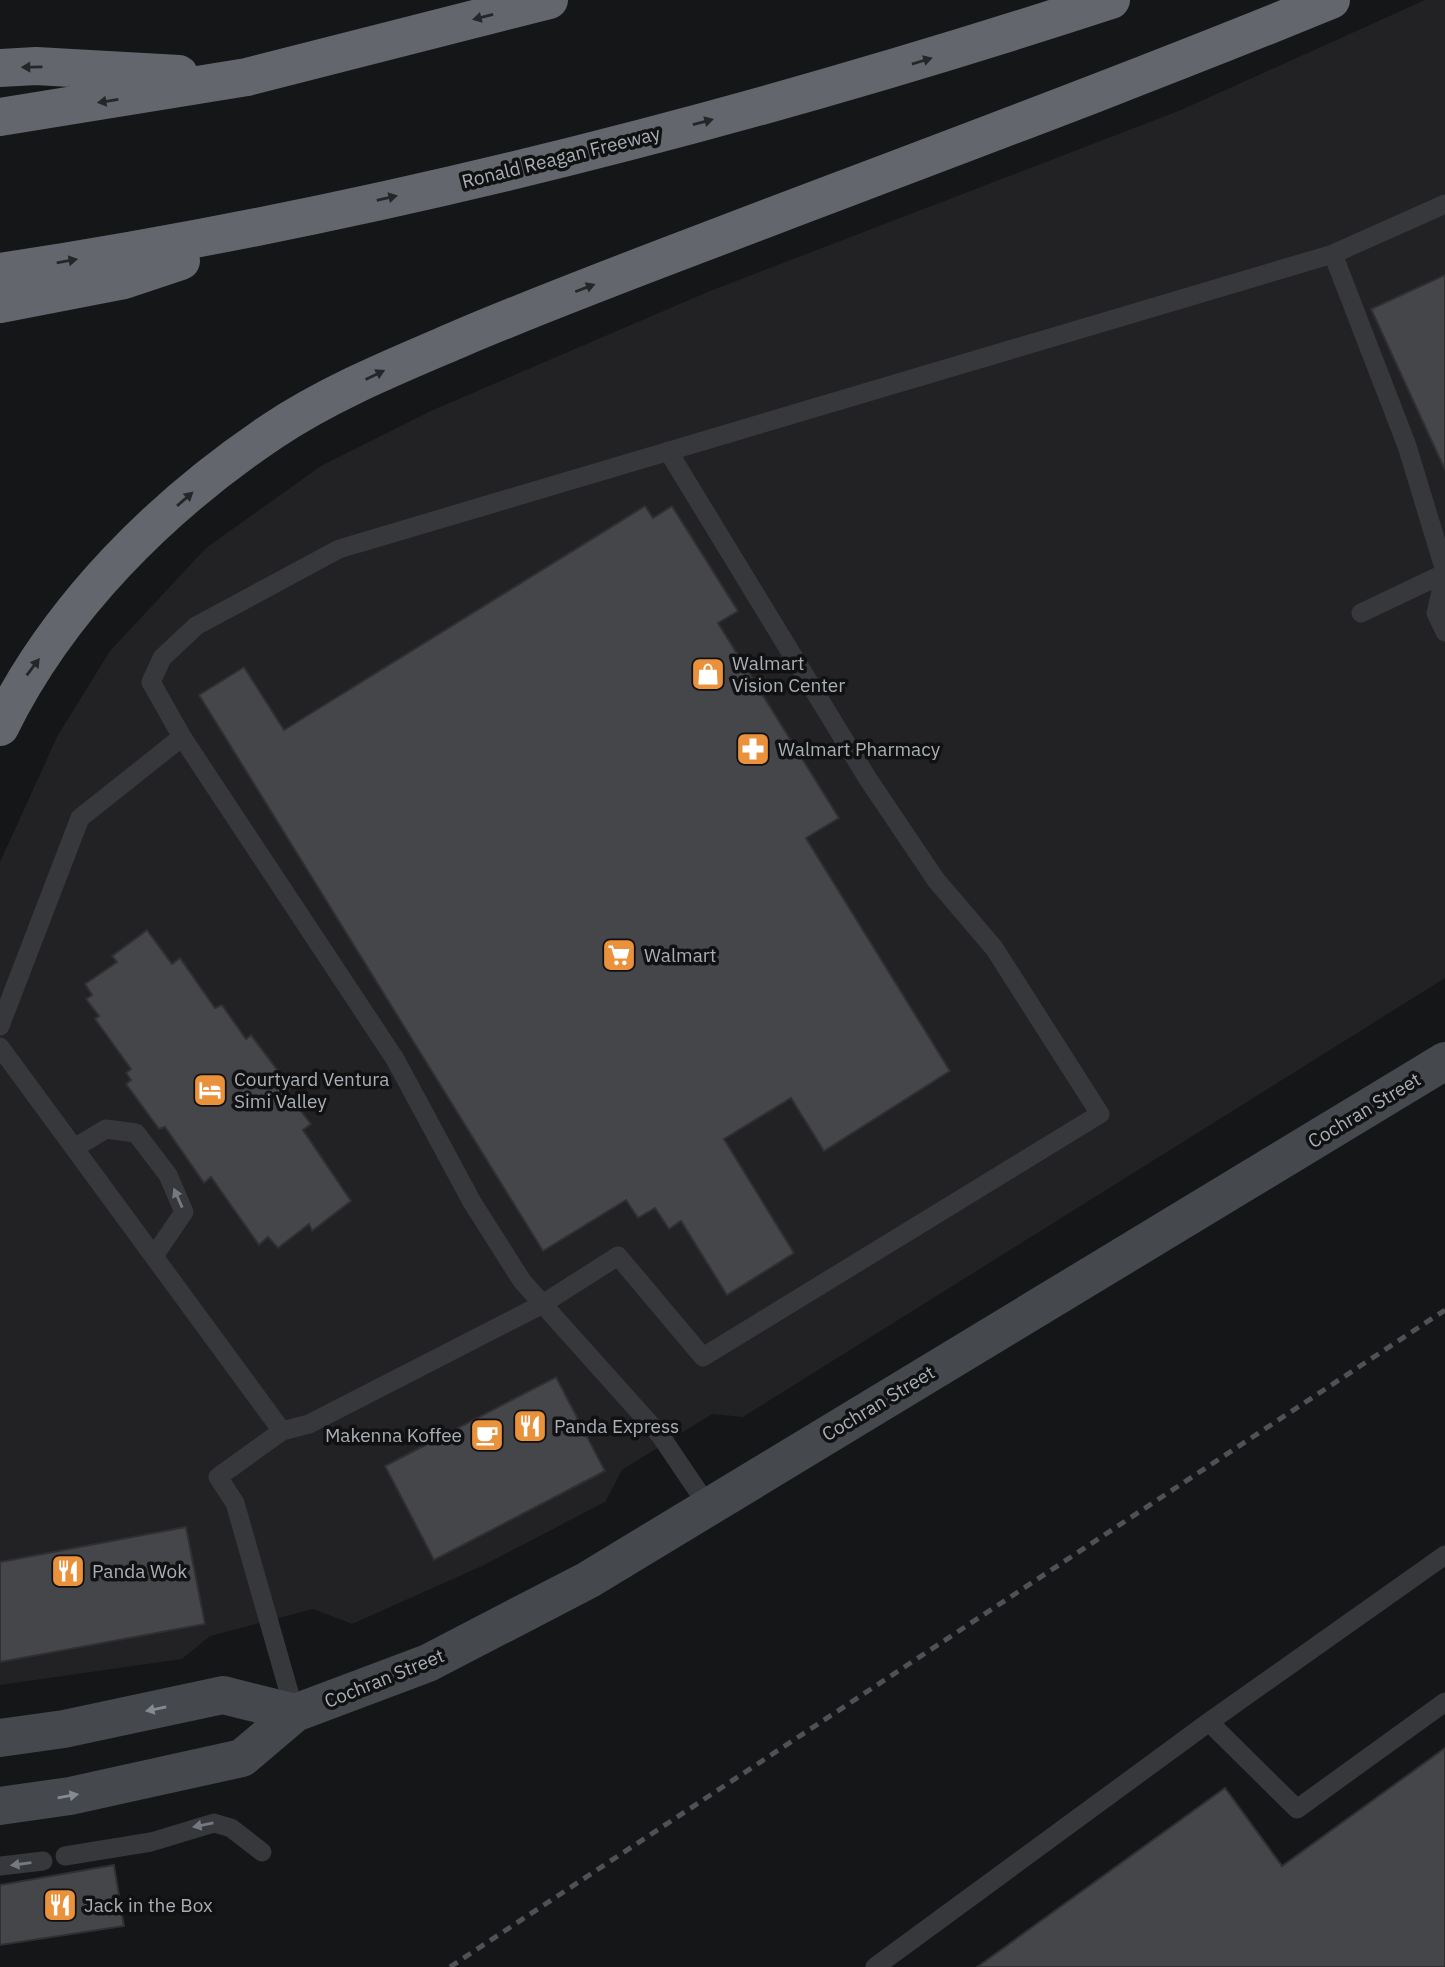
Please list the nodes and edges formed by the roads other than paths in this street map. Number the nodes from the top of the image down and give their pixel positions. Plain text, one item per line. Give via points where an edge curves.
1 (549, 0) edge
2 (1111, 0) edge
3 (1331, 0) edge
4 (0, 68) edge
5 (247, 77) junction
6 (0, 117) edge
7 (1445, 204) edge
8 (335, 209) junction
9 (1334, 254) junction
10 (0, 272) edge
11 (0, 304) edge
12 (668, 452) junction
13 (1445, 573) edge
14 (1361, 613) dead end
15 (1445, 632) edge
16 (0, 727) edge
17 (182, 737) junction
18 (0, 1026) edge
19 (0, 1047) edge
20 (1445, 1061) edge
21 (76, 1147) junction
22 (155, 1256) junction
23 (541, 1305) junction
24 (282, 1431) junction
25 (708, 1506) junction
26 (1445, 1555) edge
27 (1445, 1702) edge
28 (295, 1713) junction
29 (1209, 1722) junction
30 (0, 1738) edge
31 (0, 1806) edge
32 (262, 1852) dead end
33 (65, 1856) dead end
34 (43, 1861) dead end
35 (0, 1867) edge
36 (875, 1967) edge

1 -> 5 highway
8 -> 2 highway, Ronald Reagan Freeway via 591,152 922,61
16 -> 3 highway via 23,680 104,574 188,496 272,431 376,374 538,305
5 -> 4 highway
5 -> 6 highway
7 - 9 lane
10 -> 8 highway, Ronald Reagan Freeway
8 - 11 highway via 124,280
9 - 12 lane
9 - 13 lane via 1407,446
12 - 17 lane via 339,549 196,626 162,658 151,682
12 - 23 lane via 861,767 936,880 994,947 1100,1114 703,1357 618,1256
13 - 14 lane
13 - 15 lane via 1436,613
17 - 18 lane via 80,818
17 - 23 lane via 394,1059 472,1202
19 - 21 lane
20 - 25 main road, Cochran Street
21 - 22 lane
22 -> 21 lane via 184,1212 168,1175 136,1133 106,1129
22 - 24 lane
23 - 24 lane via 309,1424
23 - 25 lane via 660,1435
24 - 28 lane via 218,1476 235,1503
25 - 28 main road, Cochran Street via 509,1624 428,1663
26 - 29 lane
27 - 29 lane via 1297,1808
28 -> 30 main road via 223,1695 64,1730
31 -> 28 main road, Cochran Street via 70,1796 242,1758
29 - 36 lane
32 -> 33 lane via 231,1828 214,1823 151,1842
34 -> 35 lane

